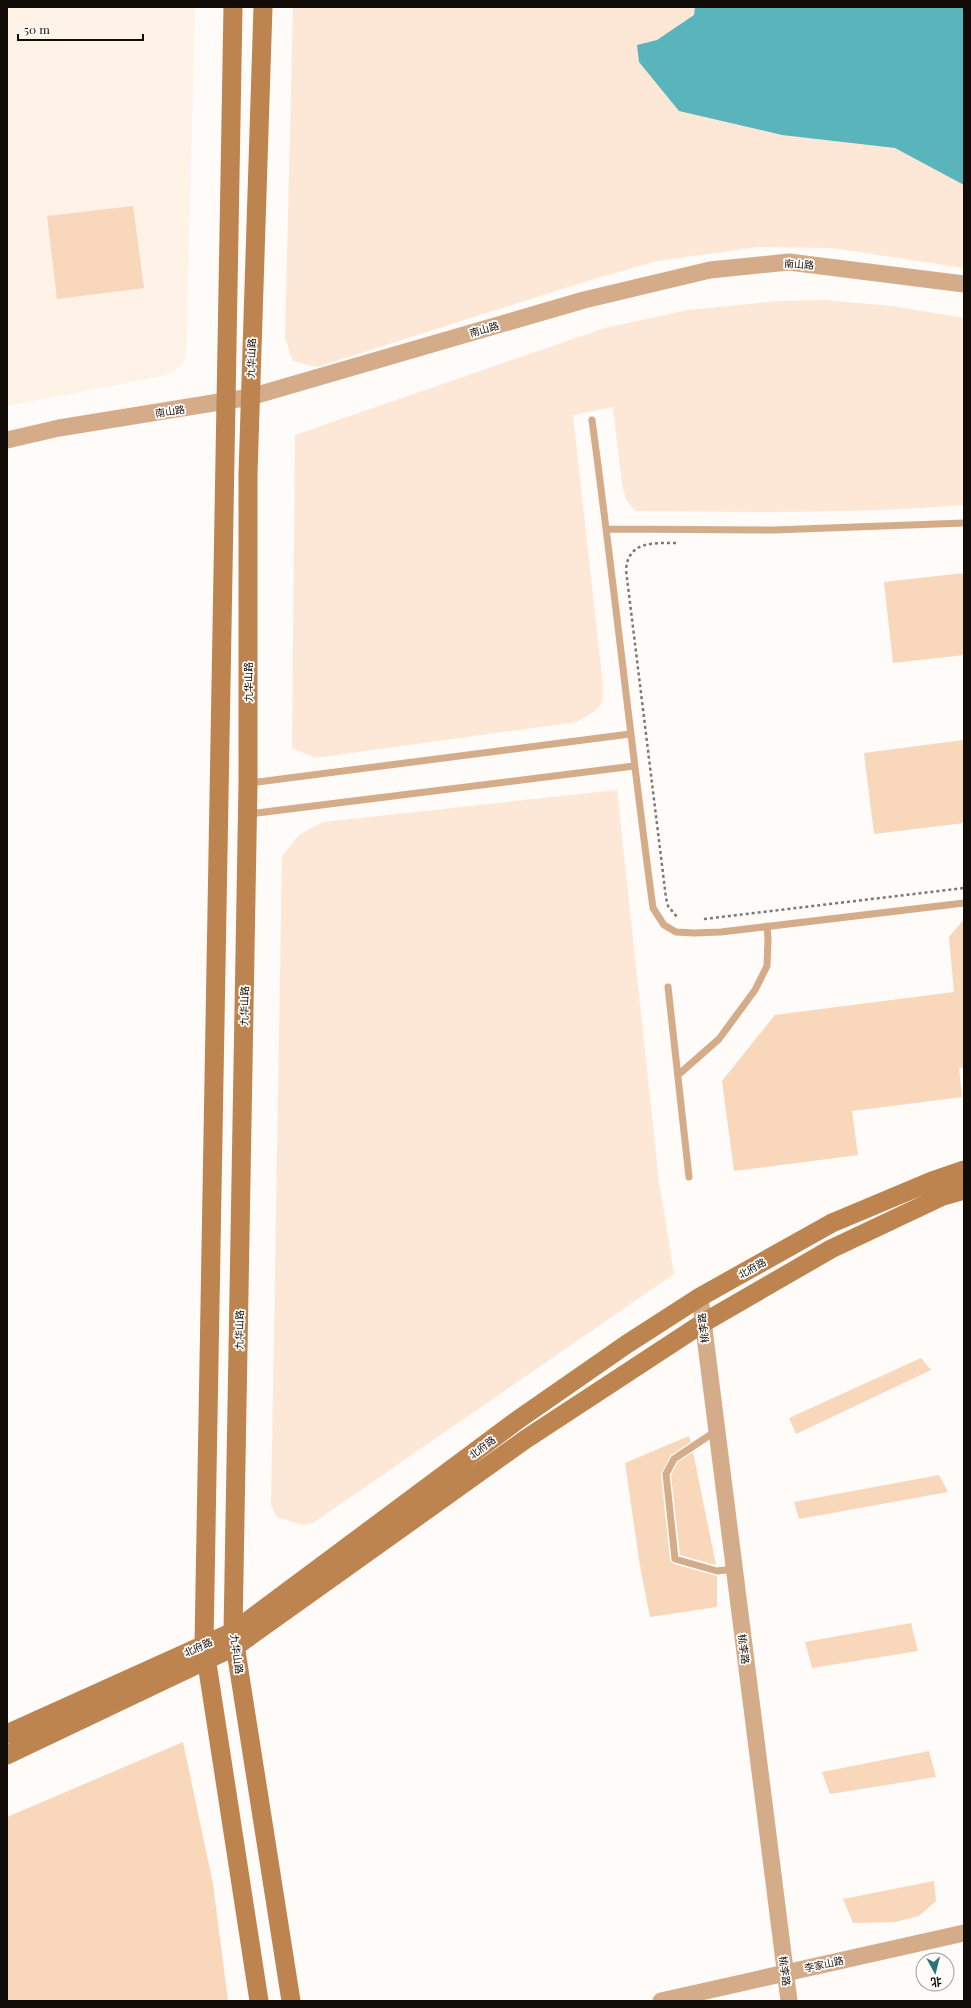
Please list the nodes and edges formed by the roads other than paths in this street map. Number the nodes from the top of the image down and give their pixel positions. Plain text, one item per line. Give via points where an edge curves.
1 (233, 7) edge
2 (263, 7) edge
3 (964, 284) edge
4 (250, 397) junction
5 (224, 402) junction
6 (592, 420) dead end
7 (7, 440) edge
8 (964, 523) edge
9 (607, 529) junction
10 (630, 734) junction
11 (634, 766) junction
12 (248, 783) junction
13 (247, 814) junction
14 (964, 903) edge
15 (767, 926) junction
16 (668, 987) dead end
17 (678, 1075) junction
18 (964, 1170) edge
19 (689, 1177) dead end
20 (964, 1190) edge
21 (700, 1297) junction
22 (703, 1323) junction
23 (716, 1431) junction
24 (734, 1569) junction
25 (235, 1639) junction
26 (205, 1652) junction
27 (7, 1734) edge
28 (7, 1755) edge
29 (964, 1933) edge
30 (785, 1972) junction
31 (259, 2001) edge
32 (291, 2001) edge
33 (661, 2001) edge
34 (789, 2001) edge

1 - 5 main road
2 - 4 main road, 九华山路
3 - 4 street, 南山路 via 790,262 710,270 584,300
4 - 5 street, 南山路
4 - 12 main road, 九华山路
5 - 7 street, 南山路 via 59,428
5 - 26 main road
6 - 9 lane
8 - 9 lane via 774,530
9 - 10 lane
10 - 11 lane
10 - 12 lane
11 - 13 lane
11 - 15 lane via 653,908 664,925 676,932 694,933
12 - 13 main road, 九华山路
13 - 25 main road, 九华山路
14 - 15 lane
15 - 17 lane via 767,966 755,990 720,1039
16 - 17 lane
17 - 19 lane
18 - 21 main road, 北府路 via 832,1223
20 - 22 main road, 北府路 via 944,1196 831,1249
21 - 22 street, 桃李路
21 - 25 main road, 北府路 via 519,1419
22 - 23 street, 桃李路
22 - 25 main road, 北府路 via 526,1439
23 - 24 street, 桃李路
23 - 24 lane via 674,1459 666,1474 673,1546 675,1559 717,1571
24 - 30 street, 桃李路
25 - 26 main road, 北府路
25 - 32 main road, 九华山路
26 - 27 main road, 北府路
26 - 28 main road, 北府路
26 - 31 main road
29 - 30 street, 李家山路
30 - 33 street, 李家山路
30 - 34 street, 桃李路

